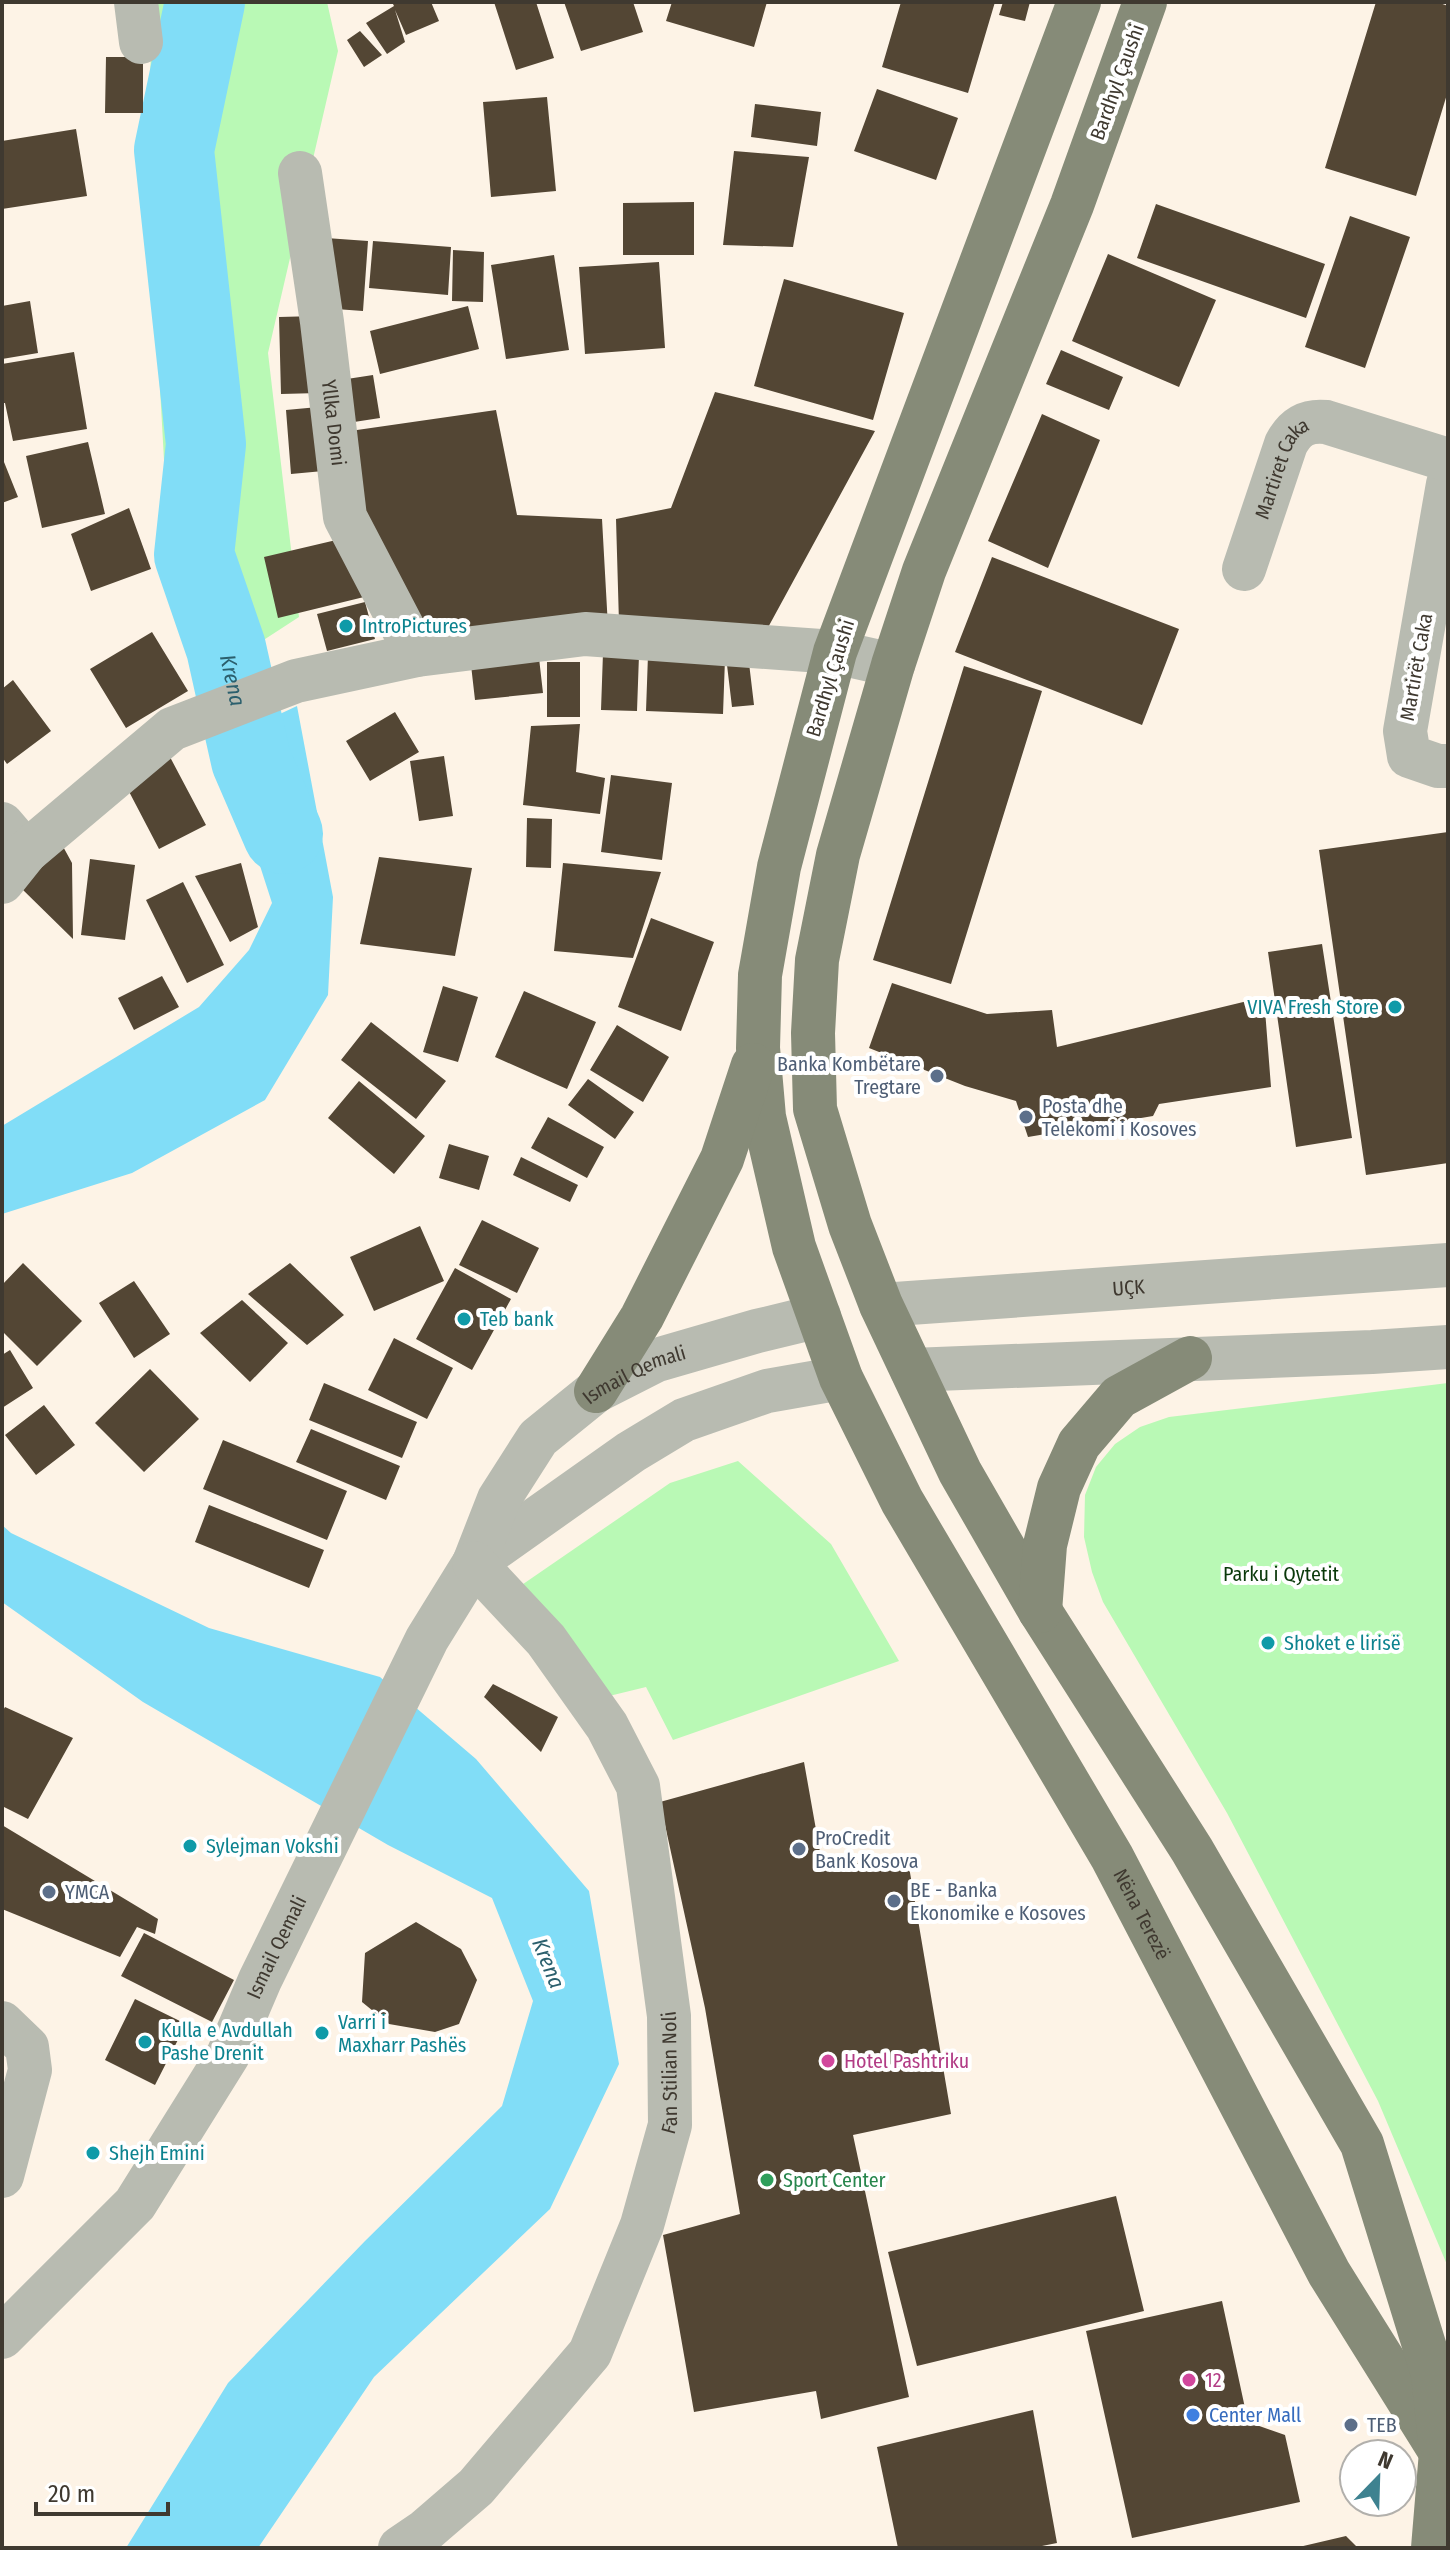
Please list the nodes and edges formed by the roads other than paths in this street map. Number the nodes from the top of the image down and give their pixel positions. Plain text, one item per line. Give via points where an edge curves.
1 (1079, 2) edge
2 (1145, 2) edge
3 (300, 173) dead end
4 (1448, 460) edge
5 (1448, 484) edge
6 (1443, 542) edge
7 (1244, 569) dead end
8 (835, 652) junction
9 (417, 655) junction
10 (893, 665) junction
11 (1429, 761) edge
12 (10, 853) edge
13 (758, 1048) junction
14 (1448, 1265) edge
15 (881, 1305) junction
16 (819, 1316) junction
17 (1448, 1347) edge
18 (1190, 1358) junction
19 (912, 1370) junction
20 (841, 1378) junction
21 (596, 1391) junction
22 (474, 1563) junction
23 (1040, 1611) junction
24 (2, 2023) edge
25 (2, 2176) edge
26 (6, 2324) edge
27 (1444, 2452) edge
28 (400, 2548) edge
29 (1433, 2548) edge

1 - 8 main road, Bardhyl Çaushi
2 - 10 main road, Bardhyl Çaushi via 1072,205 924,571
3 - 9 street, Yllka Domi via 345,517
4 - 7 street, Martiret Caka via 1326,422 1302,425 1286,444
5 - 6 street, Martirët Caka
6 - 11 street, Martirët Caka via 1405,731
8 - 9 street via 585,634
8 - 10 street
8 - 13 main road, Bardhyl Çaushi via 779,867 760,975
9 - 12 street via 296,681 172,729
10 - 15 main road, Bardhyl Çaushi via 838,855 817,960 813,1033 815,1109
13 - 16 main road, Bardhyl Çaushi via 767,1132 794,1247
13 - 21 main road via 722,1159 642,1317
14 - 15 street, UÇK
15 - 16 main road, Ismail Qemali
15 - 19 main road
16 - 20 main road, Bardhyl Çaushi
16 - 21 street, Ismail Qemali via 657,1360
17 - 18 street
18 - 19 street
18 - 23 main road via 1119,1397 1079,1444 1059,1488 1045,1545
19 - 20 main road
19 - 23 main road via 960,1472
20 - 22 street, Ismail Qemali via 767,1391 684,1420
20 - 27 main road, Nëna Terezë via 902,1501 1112,1857 1329,2273
21 - 22 street, Ismail Qemali via 538,1438 499,1499
22 - 26 street, Ismail Qemali via 427,1639 228,2055 135,2204
22 - 28 street, Fan Stilian Noli via 546,1640 607,1726 638,1786 669,2016 670,2125 642,2225 590,2353 476,2487
23 - 27 main road via 1192,1850 1362,2144 1433,2374
24 - 25 street via 27,2047 30,2070
27 - 29 main road

